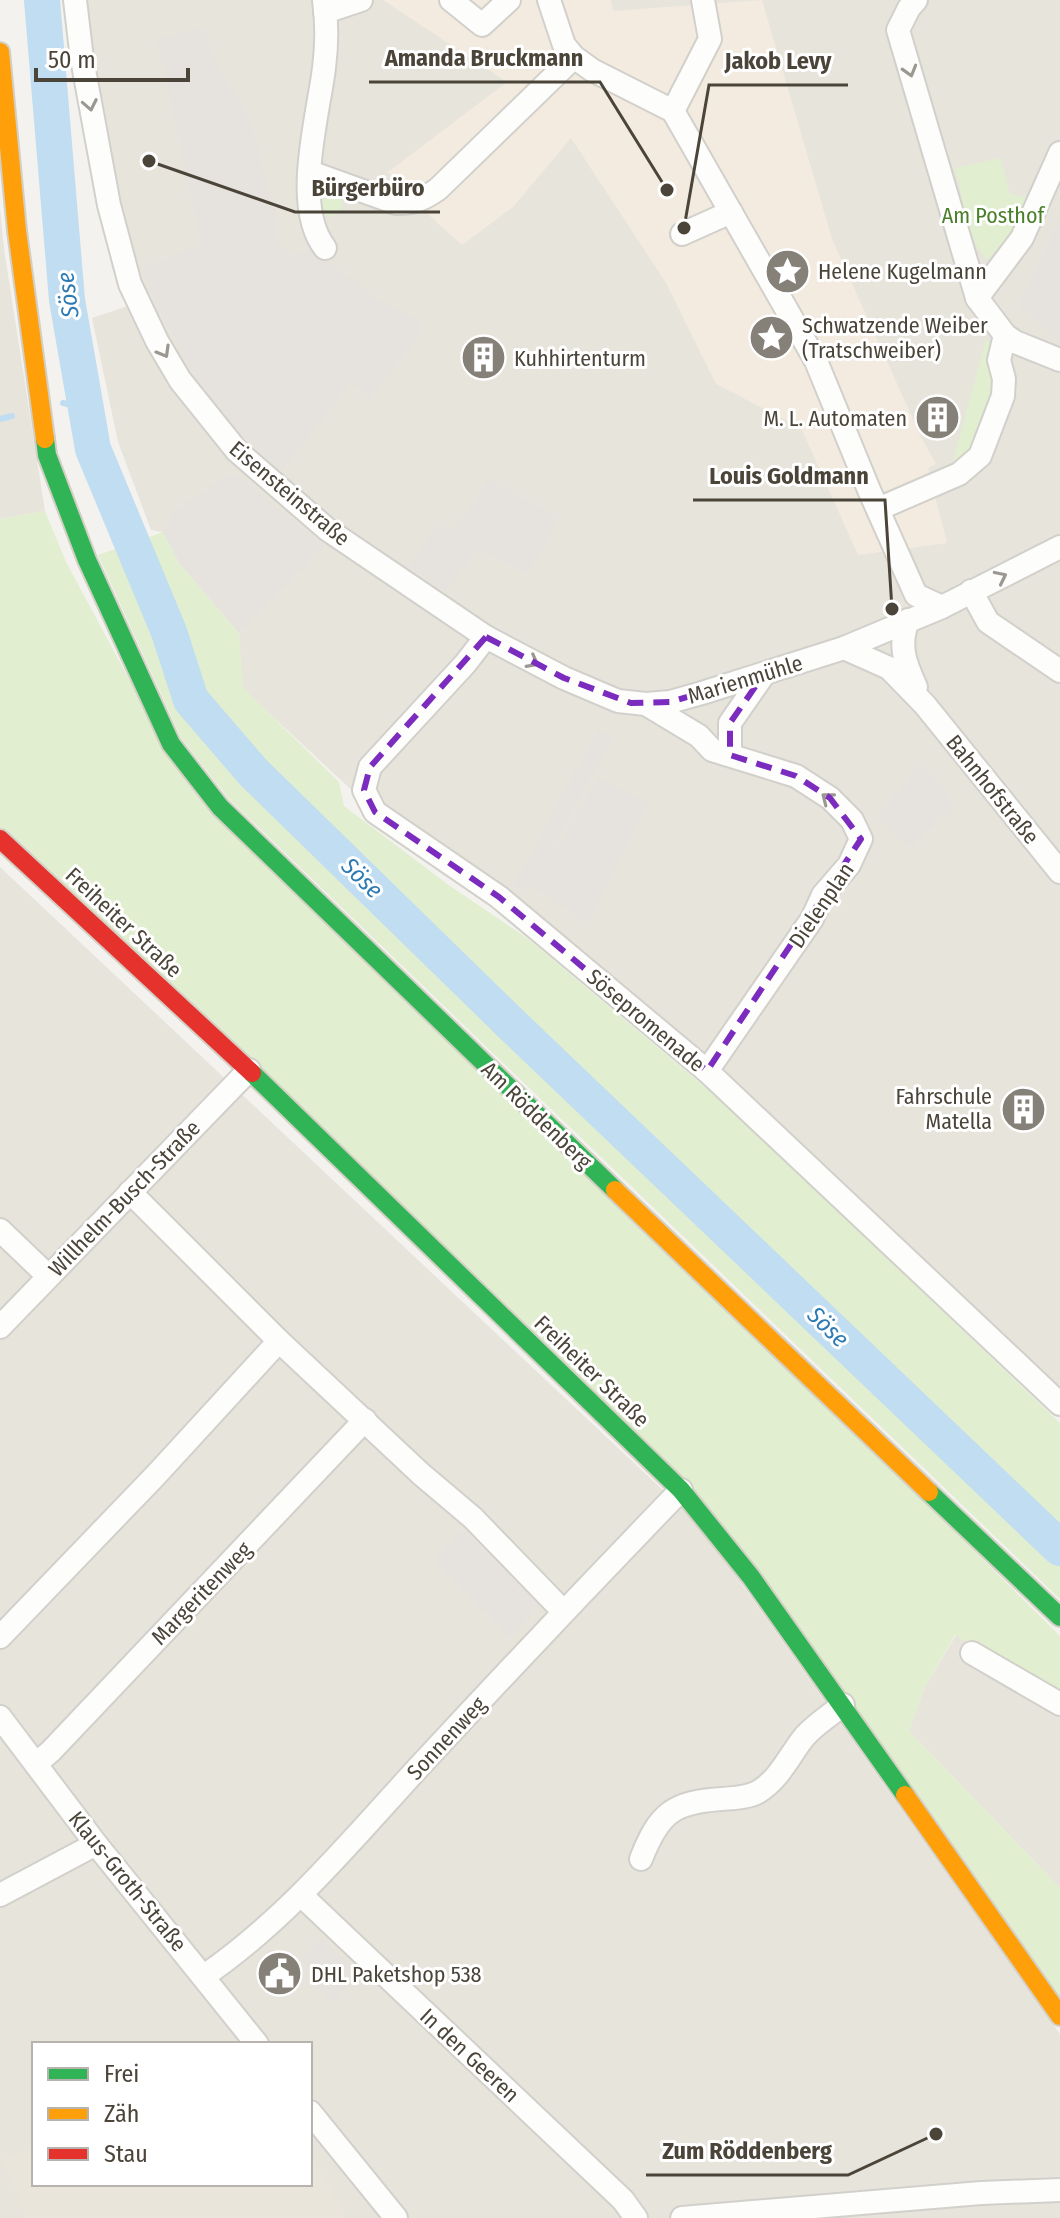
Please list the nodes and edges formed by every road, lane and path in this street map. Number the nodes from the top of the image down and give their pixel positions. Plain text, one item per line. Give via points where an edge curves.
1 (75, 0) edge
2 (361, 0) edge
3 (451, 0) edge
4 (509, 0) edge
5 (549, 0) edge
6 (703, 0) edge
7 (908, 3) edge
8 (325, 6) edge
9 (0, 52) edge
10 (583, 64) junction
11 (673, 111) junction
12 (1060, 153) edge
13 (310, 172) junction
14 (731, 212) junction
15 (682, 234) dead end
16 (325, 248) dead end
17 (977, 298) junction
18 (1005, 335) junction
19 (1060, 360) edge
20 (878, 509) junction
21 (1060, 547) edge
22 (971, 591) junction
23 (942, 607) junction
24 (908, 620) junction
25 (486, 637) junction
26 (844, 648) junction
27 (1060, 671) edge
28 (764, 674) junction
29 (646, 704) junction
30 (925, 705) junction
31 (721, 752) junction
32 (767, 767) joint
33 (0, 839) edge
34 (1060, 872) edge
35 (249, 1070) junction
36 (707, 1071) junction
37 (130, 1192) junction
38 (0, 1230) edge
39 (48, 1276) junction
40 (0, 1327) edge
41 (279, 1341) junction
42 (1060, 1404) edge
43 (365, 1420) junction
44 (681, 1490) junction
45 (563, 1611) junction
46 (1060, 1617) edge
47 (0, 1637) edge
48 (972, 1653) dead end
49 (1060, 1704) edge
50 (843, 1705) junction
51 (0, 1717) edge
52 (36, 1764) junction
53 (96, 1844) junction
54 (641, 1859) dead end
55 (0, 1895) edge
56 (301, 1895) junction
57 (204, 1976) junction
58 (1060, 2016) edge
59 (255, 2042) edge
60 (312, 2114) edge
61 (1060, 2190) edge
62 (780, 2215) edge
63 (396, 2218) edge
64 (636, 2218) edge
65 (682, 2218) edge

1 -> 25 street, Eisensteinstraße via 120,254 138,303 180,380 260,473 338,537
2 - 8 street
3 - 4 street via 482,25
5 - 10 street via 564,45
6 - 11 street via 710,39
7 -> 17 street via 898,30
8 - 13 street via 325,67
9 - 46 main road, Am Röddenberg via 47,455 87,560 171,744 220,807
10 - 11 street
10 - 13 street via 422,200 396,203
11 - 14 street
12 - 17 street via 1022,238
13 - 16 street via 312,222
14 - 15 street
14 - 20 street via 816,361
17 - 18 street
18 - 19 street
18 - 20 street via 999,360 1003,396 980,456 959,474
20 - 23 street via 916,595
22 -> 21 street, Marienmühle
22 - 23 street, Marienmühle
22 - 27 street via 988,622
23 - 24 street, Marienmühle
24 - 26 street, Marienmühle
24 - 30 street via 904,661
25 -> 29 street, Eisensteinstraße via 618,701
25 - 36 street, Sösepromenade via 370,767 364,790 375,812 499,897
26 - 28 street, Marienmühle
26 - 30 street via 889,668
28 - 29 street, Marienmühle
28 - 31 street via 730,723
29 - 31 street, Eisensteinstraße
30 - 34 street, Bahnhofstraße
31 - 32 street, Eisensteinstraße
36 -> 32 street, Dielenplan via 861,839 852,820 830,798 796,776
33 - 35 main road, Freiheiter Straße
35 - 37 street, Willhelm-Busch-Straße
35 - 44 main road, Freiheiter Straße
36 - 42 street, Sösepromenade
37 - 39 street, Willhelm-Busch-Straße
37 - 41 street
38 - 39 street
39 - 40 street, Willhelm-Busch-Straße
41 - 43 street
41 - 47 street
43 - 45 street via 473,1518
43 - 52 street, Margeritenweg
44 - 45 street, Sonnenweg
44 - 50 main road, Freiheiter Straße
45 - 56 street, Sonnenweg
48 - 49 street
50 - 54 street via 810,1732 759,1792 680,1806 651,1833
50 - 58 main road, Freiheiter Straße
51 - 52 street, Klaus-Groth-Straße
52 - 53 street, Klaus-Groth-Straße
53 - 55 street
53 - 57 street, Klaus-Groth-Straße
56 - 57 street, Sonnenweg
56 - 64 street, In den Geeren
57 - 59 street, Klaus-Groth-Straße
60 - 63 street
61 - 62 street via 981,2193
62 - 65 street

